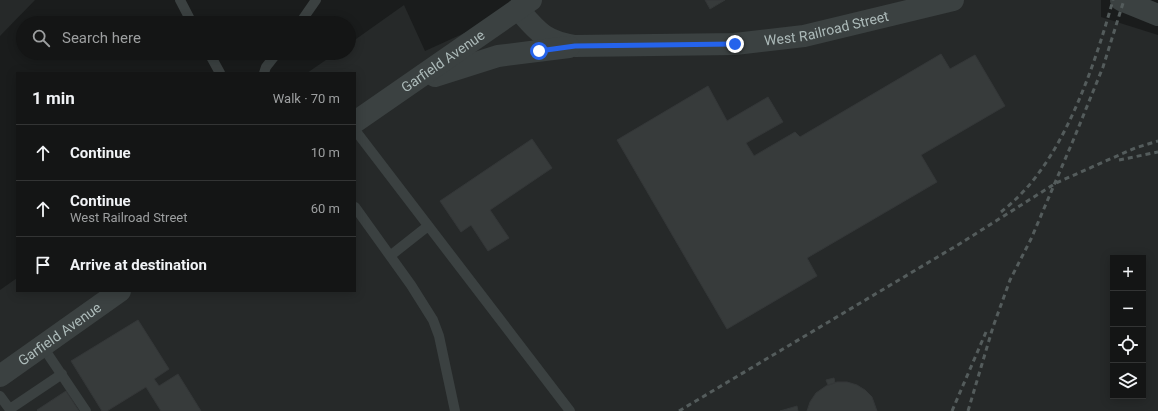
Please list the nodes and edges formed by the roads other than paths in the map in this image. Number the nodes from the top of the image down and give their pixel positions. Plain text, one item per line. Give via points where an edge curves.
1 (180, 0) edge
2 (316, 0) edge
3 (953, 0) edge
4 (1121, 0) edge
5 (524, 5) edge
6 (1150, 8) edge
7 (188, 16) edge
8 (305, 16) edge
9 (575, 46) junction
10 (213, 60) edge
11 (272, 60) edge
12 (219, 72) edge
13 (264, 72) edge
14 (409, 84) junction
15 (356, 121) edge
16 (356, 131) edge
17 (356, 208) edge
18 (428, 226) junction
19 (390, 256) junction
20 (119, 292) edge
21 (43, 347) junction
22 (62, 374) junction
23 (0, 376) edge
24 (0, 396) edge
25 (10, 410) edge
26 (86, 411) edge
27 (455, 411) edge
28 (570, 411) edge

1 - 7 lane
2 - 8 lane
3 - 9 street, West Railroad Street via 804,36 735,44
4 - 6 street
5 - 9 street, West Railroad Street via 540,34 554,41
5 - 14 street, Garfield Avenue
9 - 14 street via 498,56
10 - 12 lane
11 - 13 lane
14 - 15 street, Garfield Avenue
16 - 18 lane
17 - 19 lane
18 - 19 lane
18 - 28 lane
19 - 27 lane via 433,320 439,336
20 - 21 street, Garfield Avenue
21 - 22 lane
21 - 23 street, Garfield Avenue
22 - 25 lane
22 - 26 lane
24 - 25 lane

